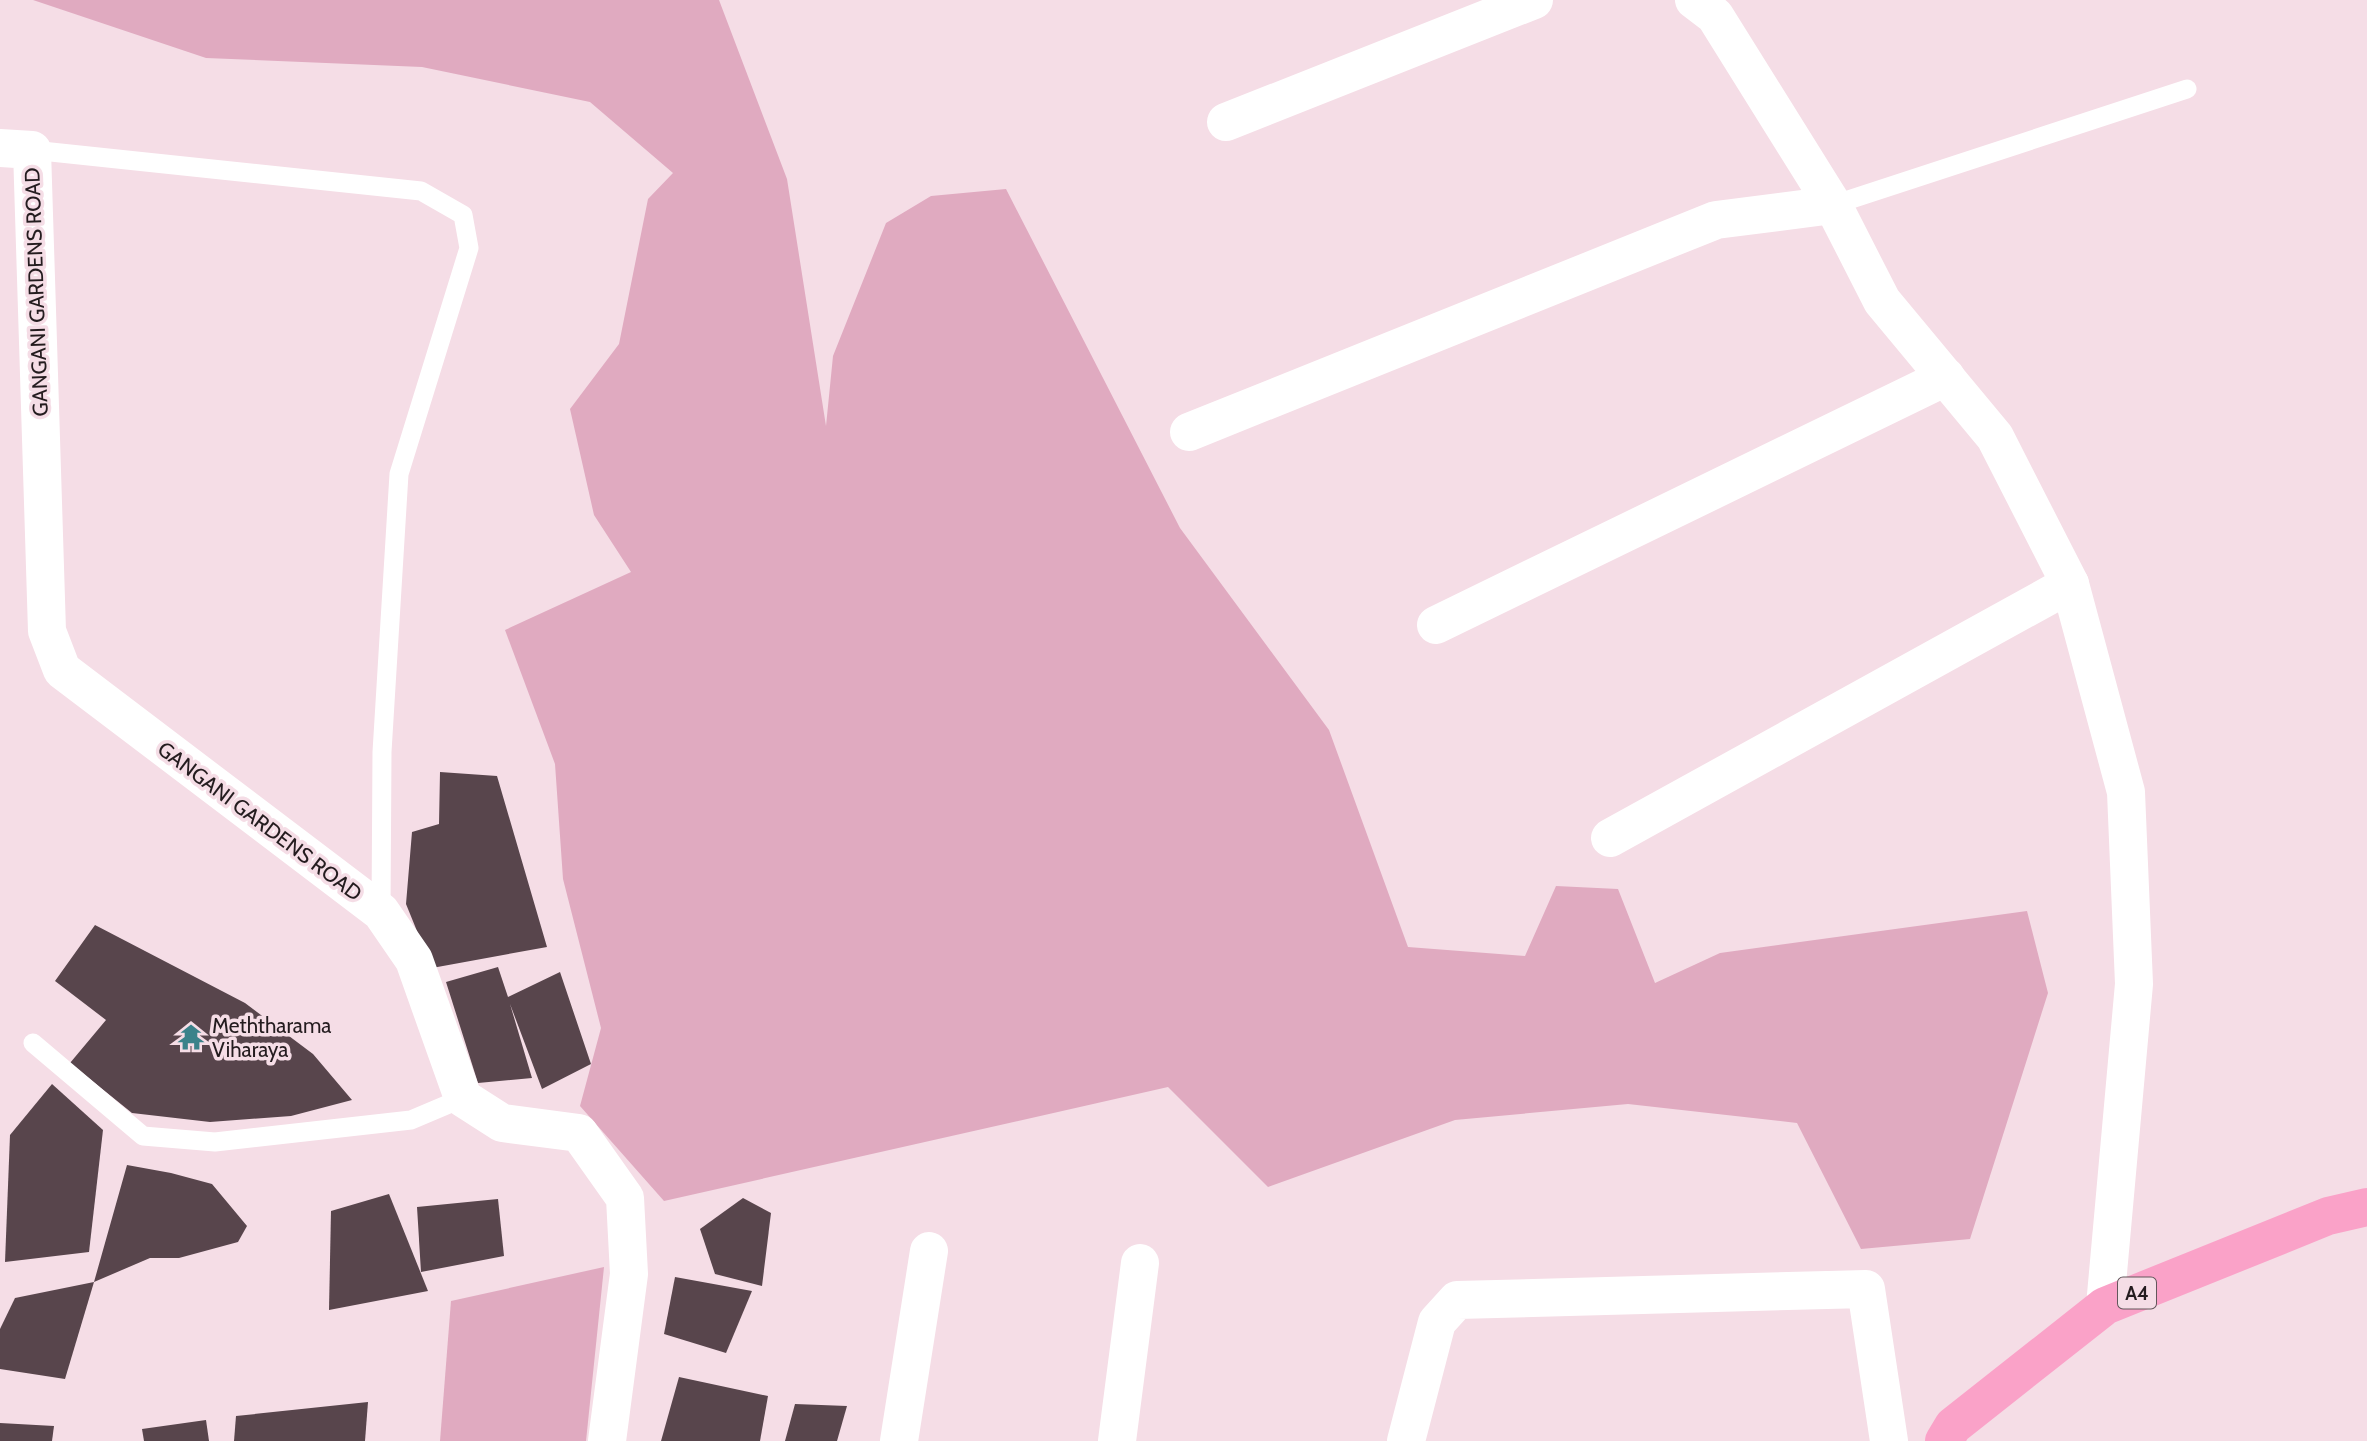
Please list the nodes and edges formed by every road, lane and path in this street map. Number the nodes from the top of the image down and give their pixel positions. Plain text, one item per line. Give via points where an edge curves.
1 (1534, 0) edge
2 (1693, 0) edge
3 (2187, 89) dead end
4 (1226, 122) dead end
5 (16, 149) edge
6 (1833, 205) junction
7 (1946, 377) junction
8 (1189, 432) dead end
9 (2070, 584) junction
10 (1436, 625) dead end
11 (1610, 838) dead end
12 (381, 912) junction
13 (33, 1043) dead end
14 (463, 1097) junction
15 (2367, 1207) edge
16 (929, 1251) dead end
17 (1140, 1263) dead end
18 (2105, 1306) junction
19 (607, 1441) edge
20 (899, 1441) edge
21 (1117, 1441) edge
22 (1406, 1441) edge
23 (1889, 1441) edge
24 (1944, 1441) edge

1 - 4 street
2 - 6 street via 1715,16
3 - 6 lane
5 - 12 street, GANGANI GARDENS ROAD via 47,631 62,670
5 - 12 lane via 421,191 463,215 469,248 399,474 382,752
6 - 7 street via 1882,301
6 - 8 street via 1716,220
7 - 9 street via 1995,438
7 - 10 street
9 - 11 street
9 - 18 street via 2127,806 2134,984
12 - 14 street, GANGANI GARDENS ROAD via 414,960
13 - 14 lane via 143,1136 215,1142 411,1120
14 - 19 street via 502,1123 579,1133 625,1198 629,1275
15 - 18 highway, A4 via 2328,1216
16 - 20 street
17 - 21 street
18 - 24 highway, A4 via 1953,1426
22 - 23 street via 1437,1322 1457,1300 1866,1289

